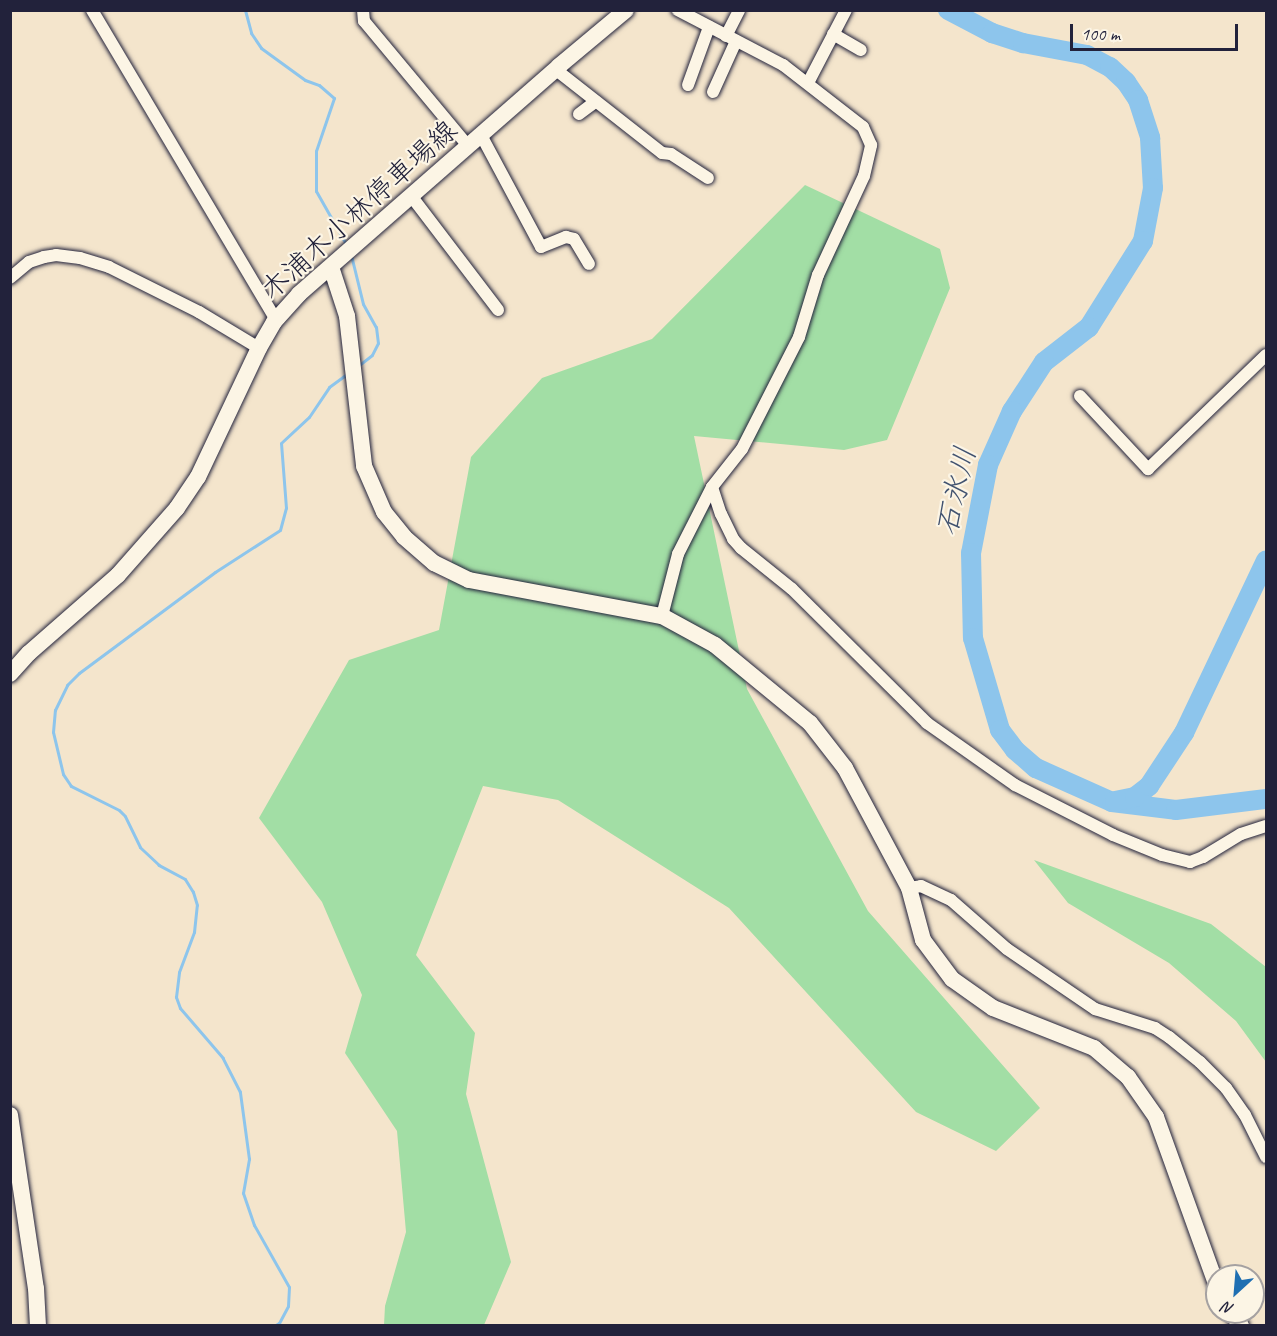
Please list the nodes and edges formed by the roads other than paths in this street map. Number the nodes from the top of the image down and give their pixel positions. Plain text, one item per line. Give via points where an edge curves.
1 (92, 10) edge
2 (363, 10) edge
3 (626, 10) edge
4 (678, 10) edge
5 (739, 10) edge
6 (846, 10) edge
7 (709, 27) junction
8 (833, 34) junction
9 (731, 38) junction
10 (861, 50) dead end
11 (555, 69) junction
12 (808, 83) junction
13 (688, 85) dead end
14 (713, 92) dead end
15 (596, 100) junction
16 (579, 114) dead end
17 (481, 135) junction
18 (468, 146) junction
19 (708, 178) dead end
20 (412, 197) junction
21 (589, 264) dead end
22 (331, 267) junction
23 (10, 278) edge
24 (498, 310) dead end
25 (276, 320) junction
26 (259, 348) junction
27 (1266, 355) edge
28 (1080, 396) dead end
29 (711, 487) junction
30 (662, 616) junction
31 (10, 674) edge
32 (1266, 826) edge
33 (909, 888) junction
34 (10, 1115) edge
35 (1266, 1157) edge
36 (1209, 1264) edge
37 (38, 1326) edge

1 - 25 street
2 - 18 street via 364,21
3 - 11 street, 木浦木小林停車場線
4 - 7 street
5 - 9 street
6 - 8 street
7 - 9 street
7 - 13 street
8 - 10 street
8 - 12 street
9 - 12 street
9 - 14 street
11 - 15 street
11 - 17 street, 木浦木小林停車場線
12 - 29 street via 863,127 871,146 864,176 819,275 799,337 742,449
15 - 16 street
15 - 19 street via 662,153 671,154
17 - 18 street, 木浦木小林停車場線
17 - 21 street via 541,247 566,237 574,239
18 - 20 street, 木浦木小林停車場線
20 - 22 street, 木浦木小林停車場線
20 - 24 street
22 - 25 street, 木浦木小林停車場線
22 - 30 street via 347,316 364,466 384,512 404,537 434,563 469,580
23 - 26 street via 29,262 44,257 80,258 109,267 199,312
25 - 26 street, 木浦木小林停車場線
26 - 31 street, 木浦木小林停車場線 via 198,477 177,508 118,575
27 - 28 street via 1148,469
29 - 30 street via 678,554
29 - 32 street via 741,548 792,589 927,723 1015,785 1113,836 1190,861 1241,834
30 - 33 street via 715,645 810,723 845,768
33 - 35 street via 921,886 951,900 1007,949 1095,1009 1155,1028 1169,1037 1226,1088
33 - 36 street via 923,940 952,979 993,1008 1094,1048 1128,1077 1156,1117
34 - 37 street via 36,1288

